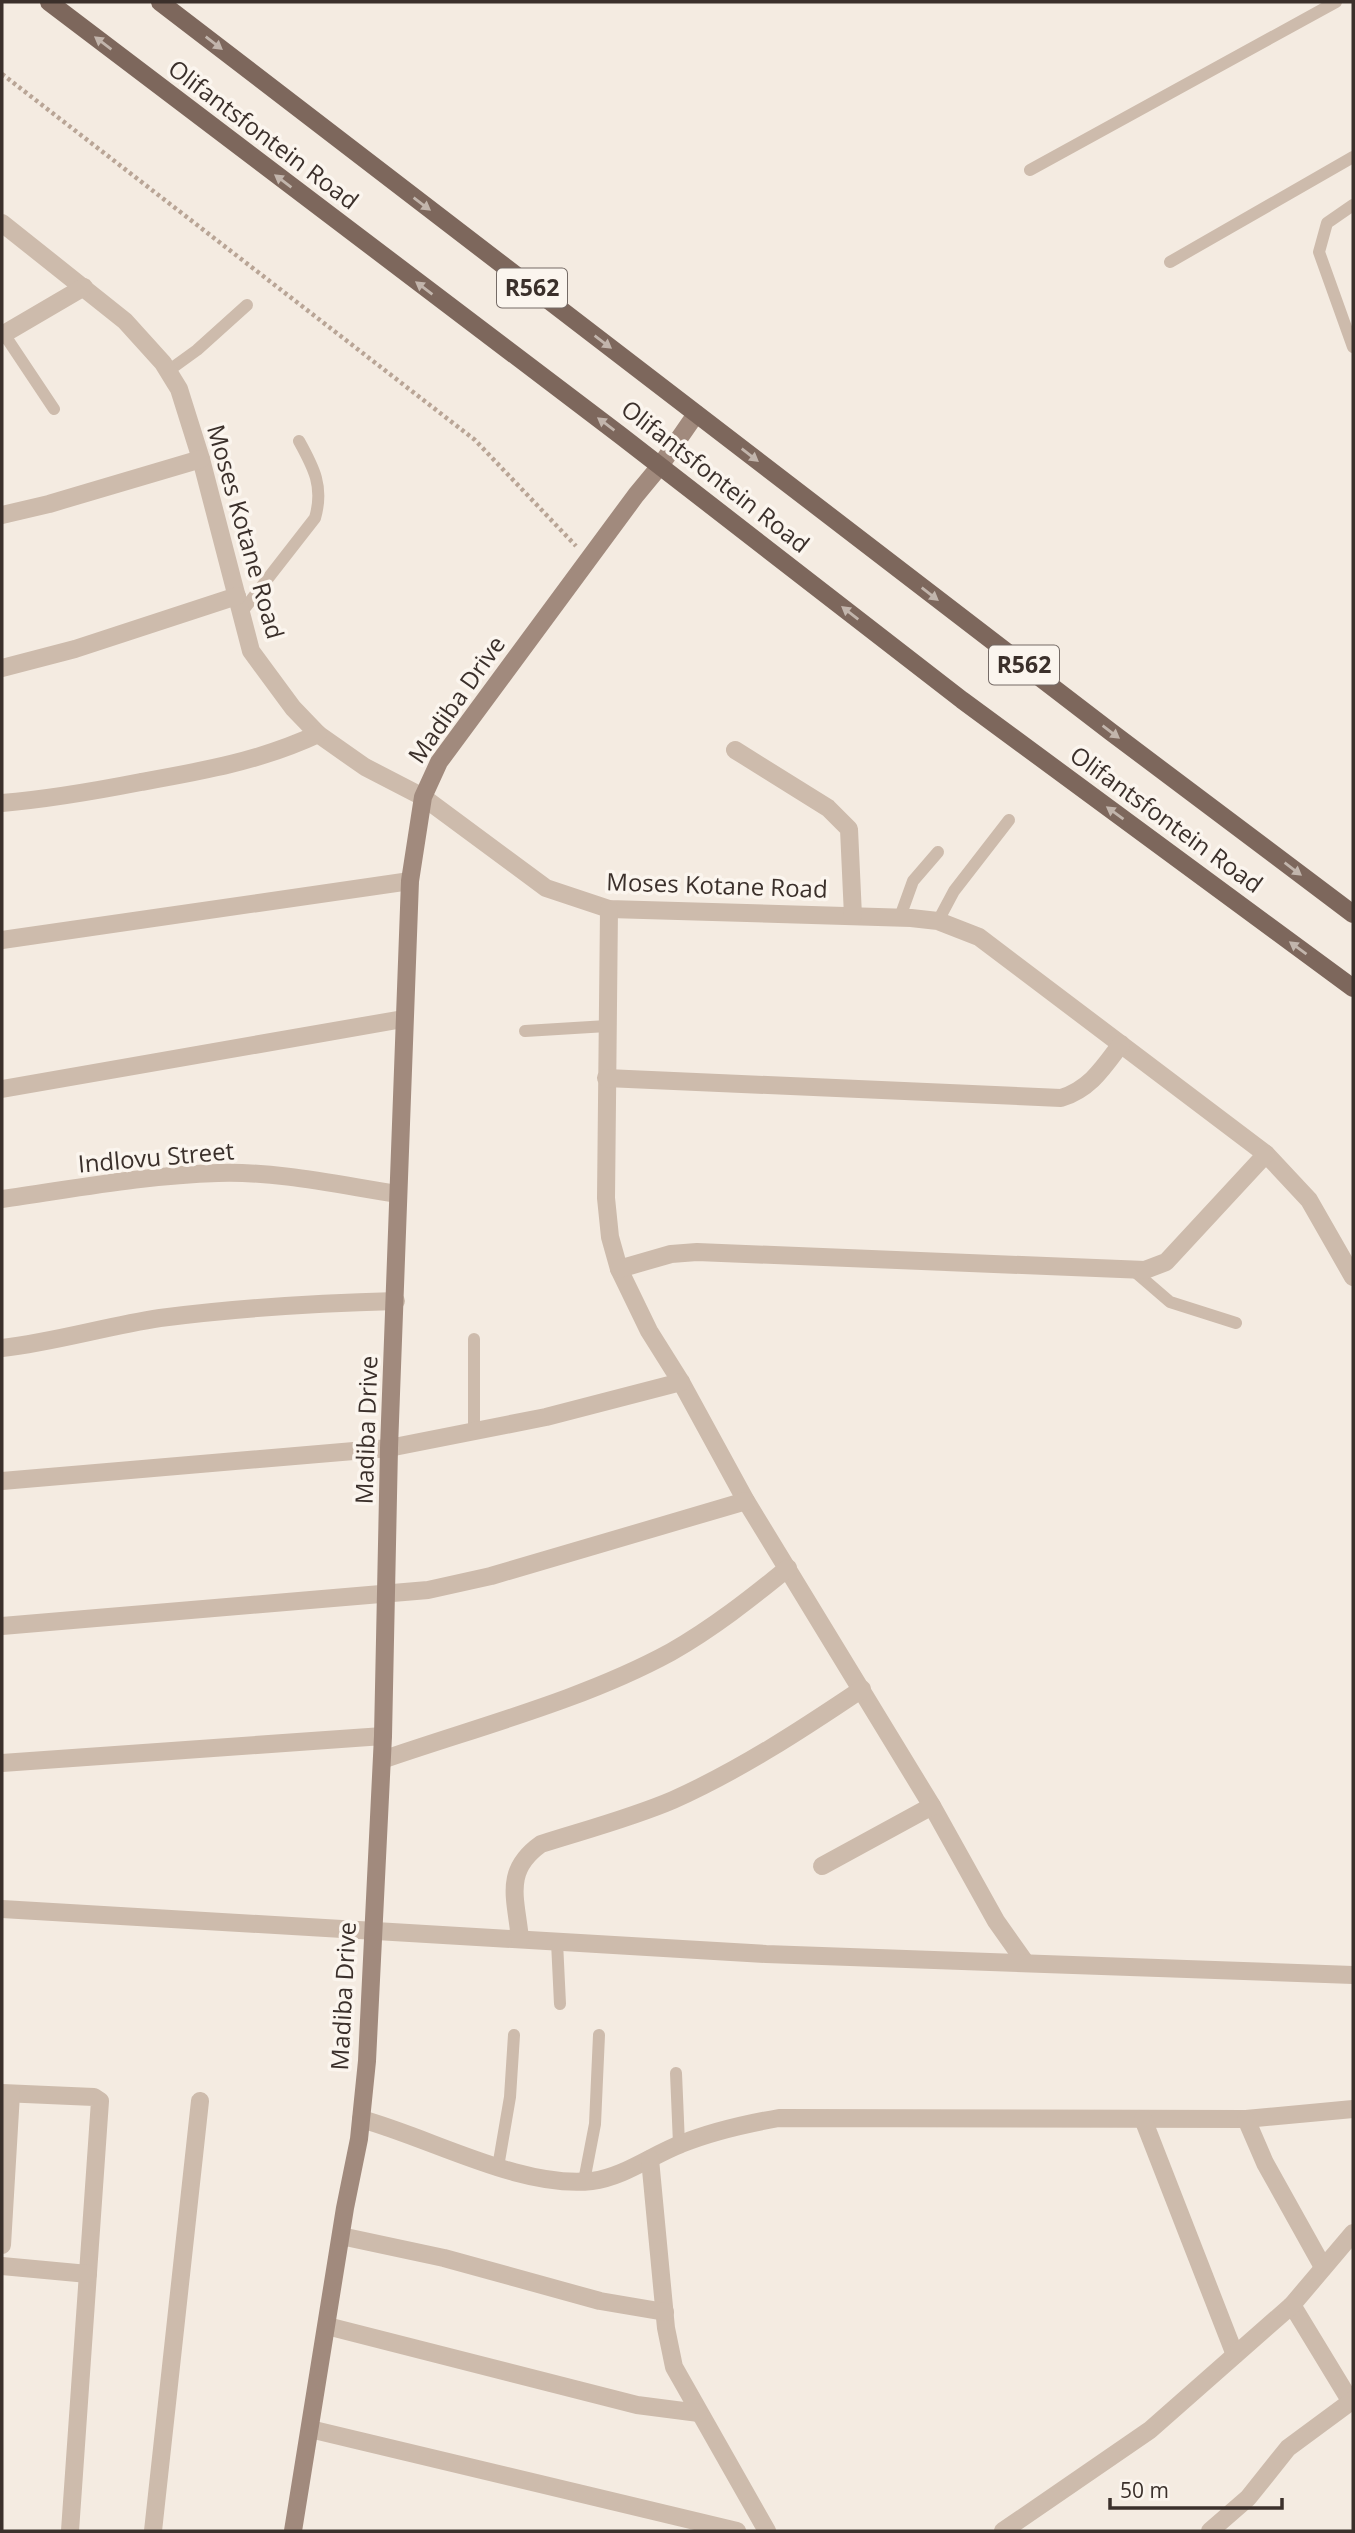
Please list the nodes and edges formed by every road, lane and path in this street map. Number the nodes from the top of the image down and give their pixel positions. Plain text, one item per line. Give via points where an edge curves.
1 (49, 2) edge
2 (160, 2) edge
3 (1336, 2) edge
4 (2, 74) edge
5 (1353, 157) edge
6 (1030, 170) dead end
7 (1353, 205) edge
8 (2, 223) edge
9 (1170, 262) dead end
10 (84, 287) junction
11 (247, 305) dead end
12 (3, 335) edge
13 (1353, 348) edge
14 (168, 371) junction
15 (54, 410) dead end
16 (696, 414) junction
17 (299, 441) dead end
18 (201, 459) junction
19 (660, 466) junction
20 (2, 515) edge
21 (589, 558) junction
22 (239, 604) junction
23 (2, 668) edge
24 (318, 734) junction
25 (735, 750) dead end
26 (423, 797) junction
27 (2, 803) edge
28 (1009, 820) dead end
29 (938, 852) dead end
30 (410, 881) junction
31 (609, 909) junction
32 (1353, 914) edge
33 (853, 916) junction
34 (900, 917) junction
35 (938, 921) junction
36 (2, 940) edge
37 (1353, 988) edge
38 (403, 1019) junction
39 (607, 1026) junction
40 (525, 1031) dead end
41 (1121, 1044) junction
42 (607, 1078) junction
43 (2, 1089) edge
44 (1266, 1154) junction
45 (398, 1194) junction
46 (2, 1199) edge
47 (620, 1269) junction
48 (1133, 1271) junction
49 (1353, 1277) edge
50 (396, 1301) junction
51 (1236, 1323) dead end
52 (474, 1339) dead end
53 (2, 1348) edge
54 (681, 1382) junction
55 (474, 1431) junction
56 (389, 1448) junction
57 (2, 1480) edge
58 (746, 1501) junction
59 (788, 1569) junction
60 (387, 1592) junction
61 (2, 1626) edge
62 (862, 1689) junction
63 (383, 1736) junction
64 (382, 1760) junction
65 (2, 1763) edge
66 (932, 1806) junction
67 (822, 1866) dead end
68 (2, 1909) edge
69 (371, 1931) junction
70 (520, 1939) junction
71 (557, 1942) junction
72 (1025, 1962) junction
73 (1353, 1975) edge
74 (560, 2004) dead end
75 (514, 2035) dead end
76 (599, 2035) dead end
77 (676, 2073) dead end
78 (7, 2094) edge
79 (200, 2101) dead end
80 (1353, 2109) edge
81 (361, 2119) junction
82 (1143, 2119) junction
83 (1246, 2119) junction
84 (679, 2144) junction
85 (650, 2159) junction
86 (498, 2167) junction
87 (584, 2181) junction
88 (1353, 2233) edge
89 (341, 2236) junction
90 (2, 2245) edge
91 (2, 2266) edge
92 (1322, 2267) junction
93 (88, 2274) junction
94 (1292, 2305) junction
95 (665, 2312) junction
96 (327, 2326) junction
97 (1235, 2355) junction
98 (1352, 2401) edge
99 (699, 2413) junction
100 (310, 2429) junction
101 (70, 2531) edge
102 (153, 2531) edge
103 (296, 2531) edge
104 (737, 2531) edge
105 (766, 2531) edge
106 (1003, 2531) edge
107 (1210, 2531) edge

19 -> 1 main road, Olifantsfontein Road / R562
2 -> 16 main road, Olifantsfontein Road / R562
3 - 6 lane
4 - 21 path via 475,440
5 - 9 lane
7 - 13 lane via 1327,223 1319,252
8 - 10 street, Moses Kotane Road
10 - 12 street
10 - 14 street, Moses Kotane Road via 144,340
11 - 14 lane
12 - 15 lane
14 - 18 street, Moses Kotane Road via 179,389
16 - 19 street, Madiba Drive
16 -> 32 main road, Olifantsfontein Road / R562
17 - 22 lane via 317,473 321,500 315,518
18 - 20 street
18 - 22 street, Moses Kotane Road
19 - 21 street, Madiba Drive
37 -> 19 main road, Olifantsfontein Road / R562 via 962,700
21 - 26 street, Madiba Drive via 452,742
22 - 23 street
22 - 24 street, Moses Kotane Road via 251,651
24 - 26 street, Moses Kotane Road via 365,767
24 - 27 street via 232,766 50,799
25 - 33 street via 828,808 849,829
26 - 30 street, Madiba Drive
26 - 31 street, Moses Kotane Road via 546,888
28 - 35 lane via 954,891
29 - 34 lane via 913,881
30 - 36 street
30 - 38 street, Madiba Drive
31 - 33 street, Moses Kotane Road
31 - 39 street
33 - 34 street, Moses Kotane Road
34 - 35 street, Moses Kotane Road
35 - 41 street, Moses Kotane Road via 979,937
38 - 43 street
38 - 45 street, Madiba Drive
39 - 40 lane
39 - 42 street
41 - 42 street via 1094,1080 1078,1093 1061,1098
41 - 44 street, Moses Kotane Road
42 - 47 street via 606,1198 610,1237
44 - 48 street via 1166,1262
44 - 49 street, Moses Kotane Road via 1309,1200
45 - 46 street, Indlovu Street via 220,1172
45 - 50 street, Madiba Drive
47 - 48 street via 671,1254 697,1252
47 - 54 street via 649,1331
48 - 51 lane via 1170,1301
50 - 53 street via 158,1318
50 - 56 street, Madiba Drive
52 - 55 lane
54 - 55 street
54 - 58 street
55 - 56 street
56 - 57 street
56 - 60 street, Madiba Drive
58 - 59 street
58 - 60 street via 491,1576 428,1590
59 - 62 street
59 - 64 street via 735,1611 670,1652 589,1688
60 - 61 street
60 - 63 street, Madiba Drive
62 - 66 street
62 - 70 street via 776,1746 707,1784 541,1844 524,1856 515,1883
63 - 64 street, Madiba Drive
63 - 65 street
64 - 69 street, Madiba Drive
66 - 67 street
66 - 72 street via 996,1921
68 - 69 street
69 - 70 street
69 - 81 street, Madiba Drive
70 - 71 street
71 - 72 street
71 - 74 lane
72 - 73 street
75 - 86 lane
76 - 87 lane via 595,2124
77 - 84 lane
78 - 90 street
78 - 93 street via 94,2097 100,2101
79 - 102 street
80 - 83 street
81 - 86 street
81 - 89 street, Madiba Drive
82 - 83 street
82 - 84 street via 779,2118 732,2126
82 - 97 street
83 - 92 street
84 - 85 street
85 - 87 street
85 - 95 street
86 - 87 street via 536,2178
88 - 92 street
89 - 95 street via 444,2258 600,2301
89 - 96 street, Madiba Drive
91 - 93 street
92 - 94 street
93 - 101 street
94 - 97 street
94 - 98 street
95 - 99 street via 674,2367
96 - 99 street via 637,2405
96 - 100 street, Madiba Drive
97 - 106 street via 1150,2430
98 - 107 street via 1288,2448 1248,2498
99 - 105 street
100 - 103 street, Madiba Drive
100 - 104 street

